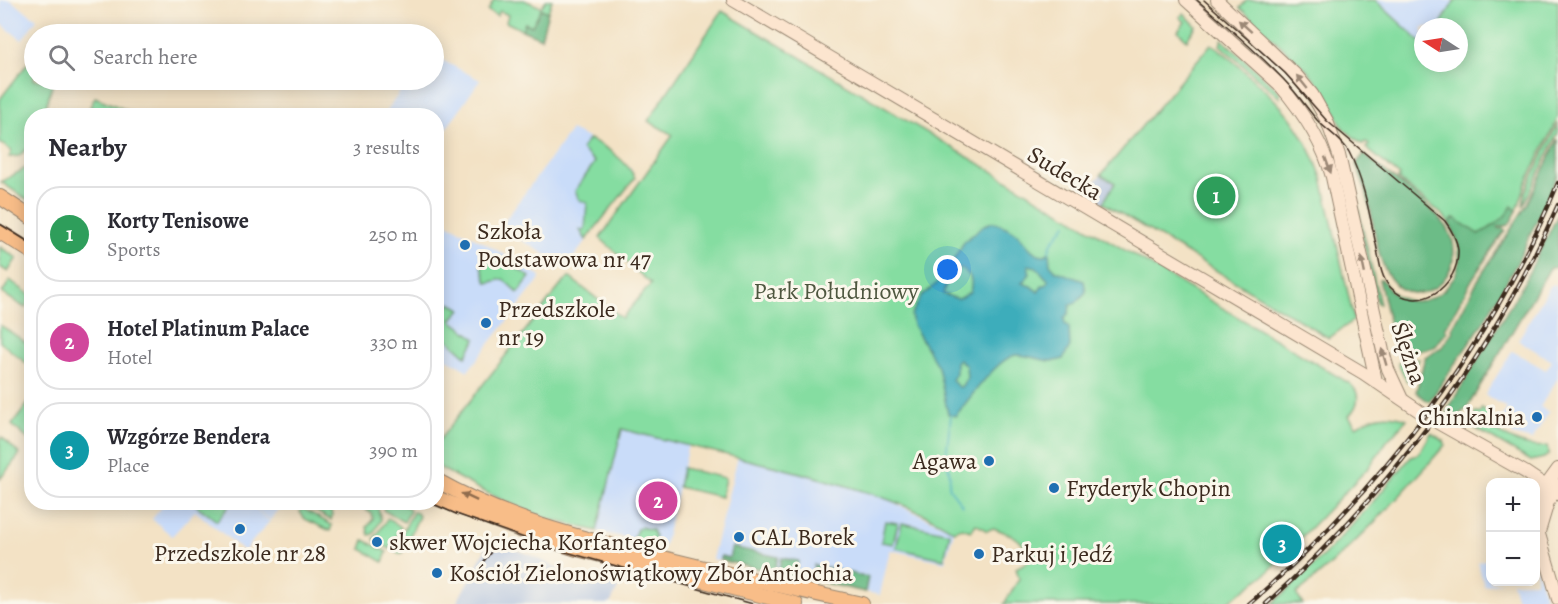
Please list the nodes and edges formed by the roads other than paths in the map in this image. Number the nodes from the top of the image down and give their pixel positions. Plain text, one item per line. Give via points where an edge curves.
1 (733, 0) edge
2 (1186, 0) edge
3 (1217, 0) edge
4 (0, 198) edge
5 (24, 213) edge
6 (0, 232) edge
7 (24, 247) edge
8 (1369, 344) junction
9 (1344, 362) junction
10 (1376, 381) junction
11 (1403, 401) junction
12 (1422, 413) tunnel mouth
13 (1438, 423) tunnel mouth
14 (1558, 469) edge
15 (444, 484) edge
16 (1554, 491) edge
17 (444, 501) edge
18 (1540, 506) edge
19 (1540, 521) edge
20 (1538, 532) edge
21 (1558, 599) edge
22 (796, 604) edge
23 (862, 604) edge

1 - 9 main road, Sudecka
2 -> 8 main road, Ślężna via 1279,84 1314,132 1330,168
11 -> 3 main road, Ślężna via 1383,351 1330,128 1297,76
4 - 5 main road
6 - 7 main road
8 - 9 main road via 1362,355
8 - 10 main road, Ślężna
9 - 10 main road, Sudecka
10 - 11 main road, Ślężna
11 - 12 main road
13 - 16 main road
14 - 16 main road
23 -> 15 main road via 543,527 503,513
16 - 18 main road
16 - 19 main road
17 - 22 main road via 577,549
20 - 21 main road

